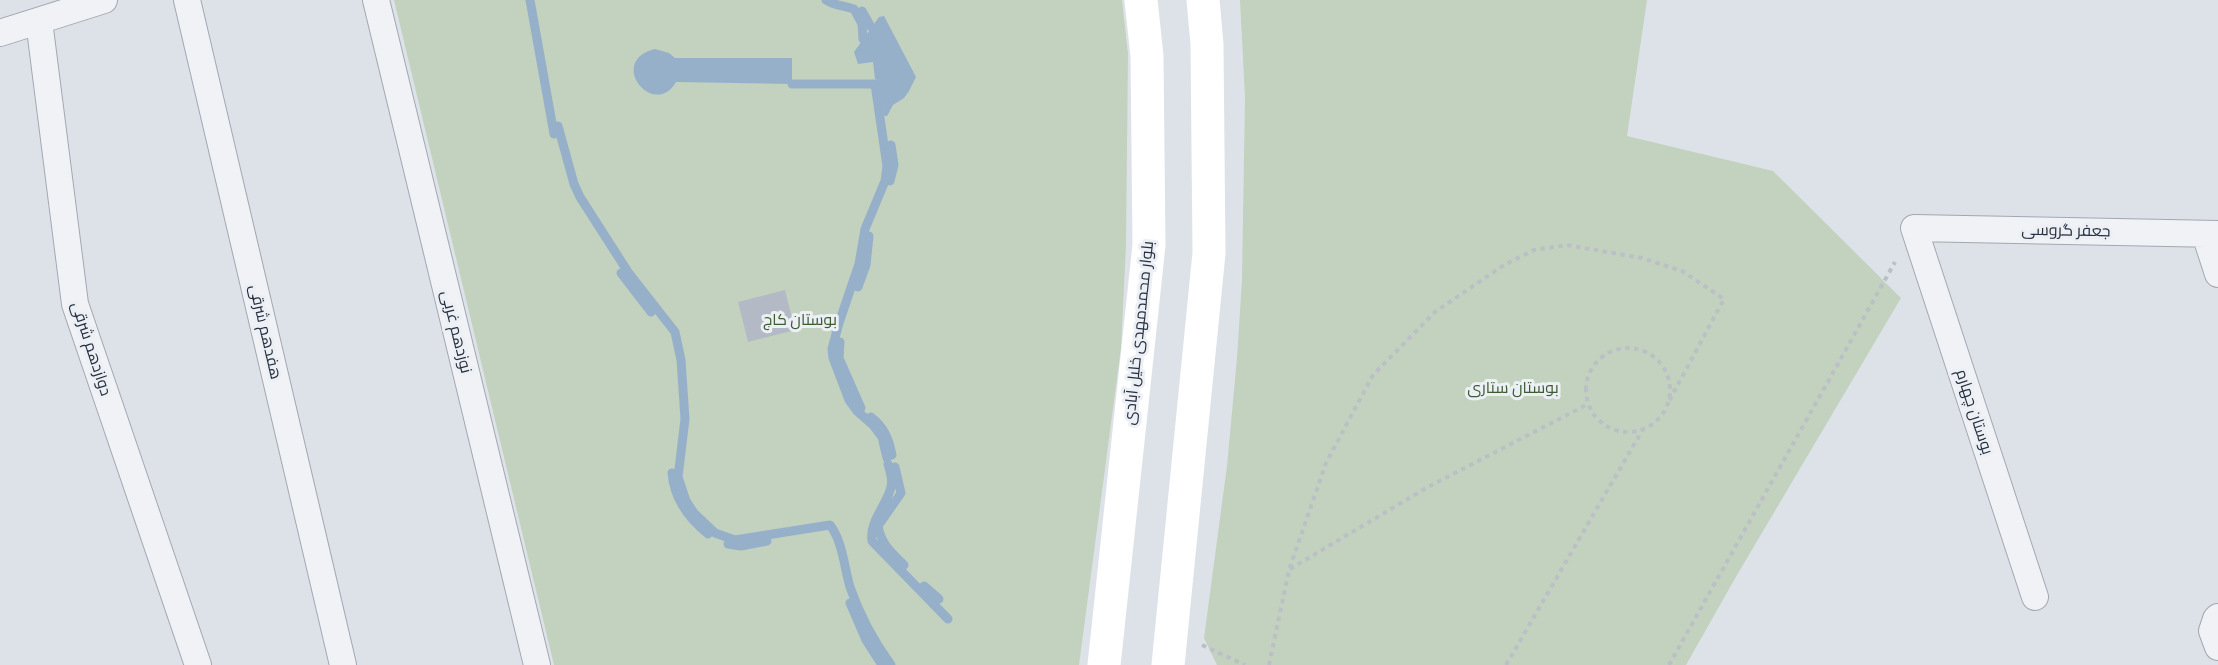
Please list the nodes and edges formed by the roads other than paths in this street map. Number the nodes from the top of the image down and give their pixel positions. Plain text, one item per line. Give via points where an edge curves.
1 (104, 0) edge
2 (187, 0) edge
3 (376, 0) edge
4 (1141, 0) edge
5 (1203, 0) edge
6 (39, 21) junction
7 (0, 33) edge
8 (1914, 228) joint
9 (2211, 234) edge
10 (2218, 274) edge
11 (2035, 597) dead end
12 (2218, 617) edge
13 (2218, 647) edge
14 (198, 665) edge
15 (343, 665) edge
16 (537, 665) edge
17 (1104, 665) edge
18 (1168, 665) edge

1 - 6 street
2 - 15 street, هفدهم شرقی
3 - 16 street, نوزدهم غربی
4 - 17 main road, بلوار محمدمهدی خلیل آبادی via 1147,56 1149,245
5 - 18 main road via 1209,253
6 - 7 street
6 - 14 street, دوازدهم شرقی via 75,304
8 - 9 street, جعفر گروسی
8 - 11 street, بوستان چهارم
9 - 10 street
12 - 13 street via 2212,631

